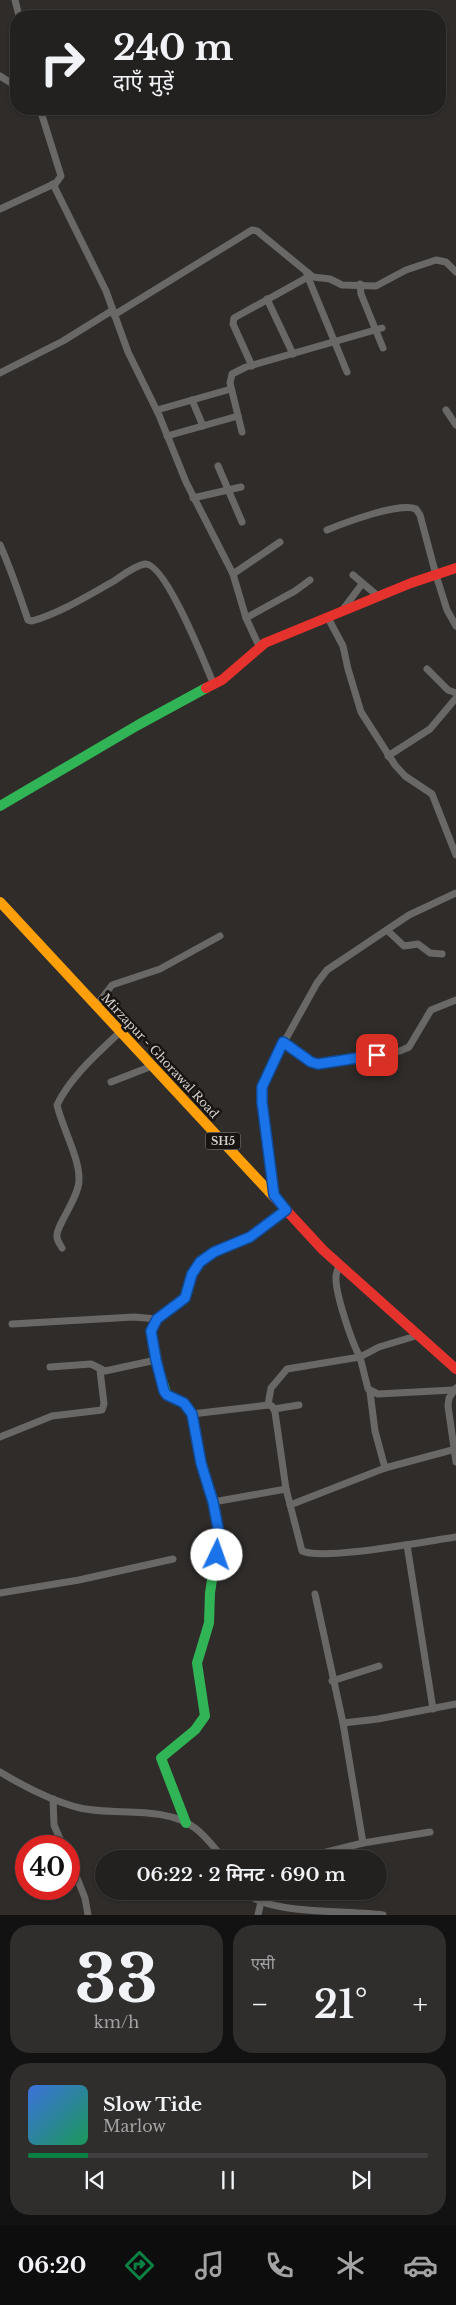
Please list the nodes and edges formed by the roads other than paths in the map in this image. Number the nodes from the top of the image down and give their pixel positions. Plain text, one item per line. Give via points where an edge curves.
1 (42, 115) edge
2 (53, 184) junction
3 (0, 209) edge
4 (456, 272) edge
5 (307, 275) junction
6 (360, 284) junction
7 (268, 299) junction
8 (114, 313) junction
9 (379, 329) junction
10 (334, 342) junction
11 (383, 348) dead end
12 (293, 354) junction
13 (252, 366) junction
14 (347, 372) dead end
15 (0, 373) edge
16 (231, 389) junction
17 (192, 400) junction
18 (156, 410) junction
19 (446, 410) dead end
20 (238, 416) junction
21 (456, 425) edge
22 (203, 426) junction
23 (242, 432) dead end
24 (167, 436) junction
25 (218, 466) dead end
26 (241, 487) dead end
27 (227, 490) junction
28 (193, 498) junction
29 (242, 522) dead end
30 (327, 530) dead end
31 (280, 542) dead end
32 (0, 545) edge
33 (456, 568) edge
34 (233, 574) junction
35 (353, 575) dead end
36 (436, 575) junction
37 (310, 580) dead end
38 (362, 584) junction
39 (379, 597) junction
40 (341, 612) junction
41 (246, 618) junction
42 (328, 618) junction
43 (456, 626) edge
44 (259, 646) junction
45 (426, 669) dead end
46 (214, 684) junction
47 (456, 693) edge
48 (456, 698) edge
49 (388, 756) junction
50 (0, 806) edge
51 (456, 855) edge
52 (456, 894) edge
53 (0, 902) edge
54 (388, 931) junction
55 (220, 936) dead end
56 (442, 954) dead end
57 (456, 1000) edge
58 (96, 1006) junction
59 (120, 1032) junction
60 (283, 1042) junction
61 (152, 1066) junction
62 (111, 1082) dead end
63 (274, 1195) junction
64 (286, 1210) junction
65 (62, 1248) dead end
66 (340, 1266) junction
67 (157, 1319) junction
68 (12, 1324) dead end
69 (420, 1335) junction
70 (360, 1357) junction
71 (156, 1360) junction
72 (50, 1367) dead end
73 (456, 1369) edge
74 (100, 1370) junction
75 (454, 1389) edge
76 (370, 1392) junction
77 (298, 1404) dead end
78 (271, 1407) junction
79 (192, 1414) junction
80 (0, 1437) edge
81 (455, 1449) edge
82 (456, 1462) edge
83 (385, 1468) junction
84 (286, 1489) junction
85 (213, 1502) junction
86 (290, 1505) junction
87 (456, 1537) edge
88 (408, 1545) junction
89 (173, 1559) dead end
90 (0, 1593) edge
91 (315, 1594) dead end
92 (379, 1666) dead end
93 (332, 1681) junction
94 (456, 1704) edge
95 (433, 1708) junction
96 (344, 1723) junction
97 (0, 1772) edge
98 (53, 1799) junction
99 (186, 1823) junction
100 (430, 1832) dead end
101 (58, 1835) edge
102 (363, 1843) junction
103 (216, 1850) edge
104 (335, 1850) edge
105 (80, 1886) edge
106 (252, 1900) edge
107 (260, 1906) junction
108 (88, 1915) edge
109 (258, 1915) edge
110 (383, 1915) edge

1 - 2 street via 61,174
2 - 3 street
2 - 8 street
4 - 6 street via 446,262 436,260 406,270 376,286
5 - 6 street via 342,285
5 - 7 street
5 - 8 street via 252,230
5 - 10 street
6 - 9 street via 361,294
7 - 12 street
7 - 13 street via 233,320
8 - 15 street
8 - 18 street via 128,352
9 - 10 street
9 - 11 street
10 - 12 street
10 - 14 street
12 - 13 street
13 - 16 street via 232,374
16 - 17 street
16 - 20 street
17 - 18 street
17 - 22 street
18 - 24 street
19 - 21 street
20 - 22 street
20 - 23 street
22 - 24 street
24 - 28 street
25 - 27 street
26 - 27 street
27 - 28 street
27 - 29 street
28 - 34 street
30 - 36 street via 371,514 414,508 420,515
31 - 34 street
32 - 46 street via 28,620 32,622 136,567 145,564 154,567 172,592
33 - 36 street
34 - 41 street
35 - 38 street
36 - 39 street
36 - 43 street via 447,610
37 - 41 street
38 - 39 street
38 - 40 street
39 - 40 street
40 - 42 street
41 - 44 street
42 - 44 street
42 - 49 street via 343,646 361,712
44 - 46 street via 237,668
45 - 47 street via 448,690
46 - 50 street via 138,724
48 - 49 street via 430,729
49 - 51 street via 404,776 432,794
52 - 54 street via 409,915
53 - 58 street, Mirzapur - Ghorawal Road / SH5
54 - 56 street via 404,946 418,944 430,953
54 - 60 street via 327,970 316,983
55 - 58 street via 160,969 112,986
57 - 60 street via 431,1010 409,1047 400,1051 318,1064
58 - 59 street, Mirzapur - Ghorawal Road / SH5
59 - 61 street, Mirzapur - Ghorawal Road / SH5
59 - 65 street via 89,1063 57,1105 78,1167 79,1180 74,1201 57,1231
60 - 63 street via 262,1087
61 - 62 street
61 - 63 street, Mirzapur - Ghorawal Road / SH5
63 - 64 street, Mirzapur - Ghorawal Road / SH5
64 - 66 street, Mirzapur - Ghorawal Road / SH5
64 - 67 street via 250,1237 214,1252 200,1262 192,1274 185,1298
66 - 69 street, Mirzapur - Ghorawal Road / SH5
66 - 70 street via 336,1280 352,1342
67 - 68 street via 134,1317
67 - 71 street via 151,1331
69 - 70 street via 379,1347
69 - 73 street, Mirzapur - Ghorawal Road / SH5
70 - 76 street
70 - 78 street via 287,1369 271,1388
71 - 74 street
71 - 79 street via 167,1395 184,1403
72 - 74 street via 90,1364
74 - 80 street via 102,1410 52,1416
75 - 76 street
75 - 81 street via 448,1406
76 - 83 street via 375,1431
77 - 78 street
78 - 79 street
78 - 84 street
79 - 85 street via 201,1463
81 - 82 street
81 - 83 street
83 - 86 street
84 - 85 street
84 - 86 street
85 - 99 street via 219,1533 217,1555 210,1593 209,1623 197,1663 205,1716 187,1738 161,1758
86 - 88 street via 299,1546 308,1554
87 - 88 street
88 - 95 street
89 - 90 street
91 - 93 street
92 - 93 street
93 - 96 street
94 - 95 street
95 - 96 street
96 - 102 street
97 - 98 street
98 - 99 street via 94,1810 160,1816
98 - 101 street via 54,1825
99 - 103 street via 200,1832
100 - 102 street
102 - 104 street
105 - 108 street
106 - 107 street
107 - 109 street
107 - 110 street via 291,1914

